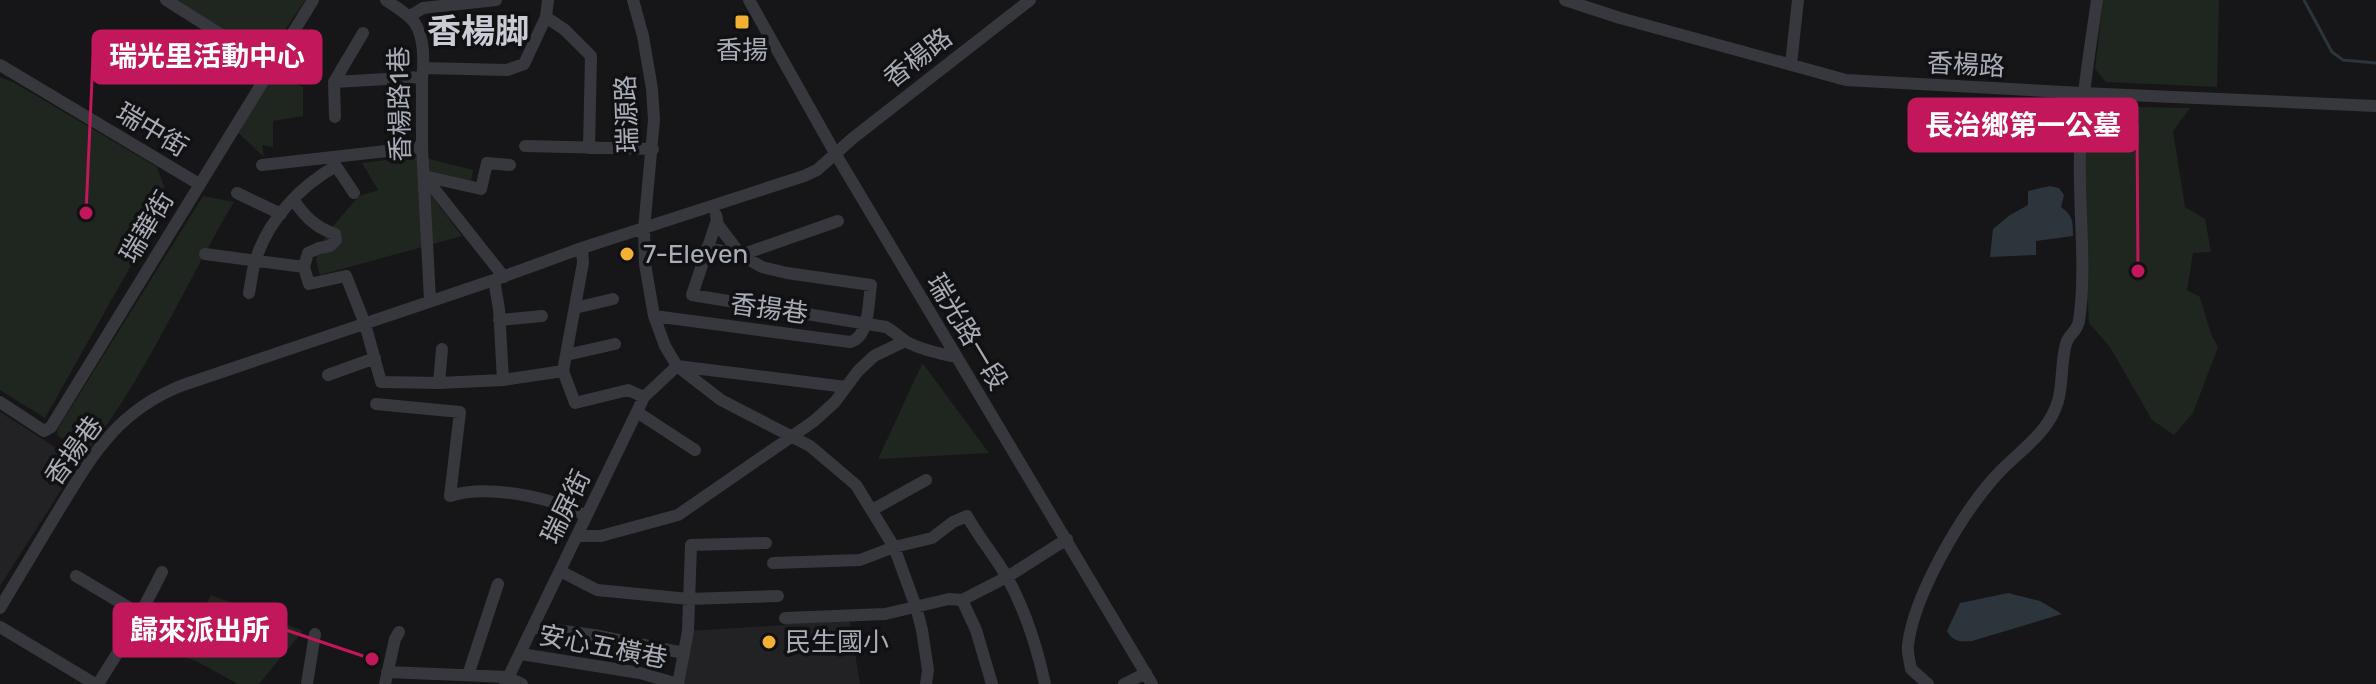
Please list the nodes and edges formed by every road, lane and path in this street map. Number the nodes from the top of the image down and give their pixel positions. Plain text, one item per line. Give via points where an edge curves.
1 (166, 0) edge
2 (313, 0) edge
3 (386, 0) edge
4 (496, 0) edge
5 (548, 0) edge
6 (633, 0) edge
7 (749, 0) edge
8 (1030, 0) edge
9 (1565, 0) edge
10 (1798, 0) edge
11 (2097, 0) edge
12 (423, 4) edge
13 (410, 16) junction
14 (546, 17) junction
15 (363, 33) dead end
16 (1791, 64) junction
17 (0, 65) edge
18 (271, 66) junction
19 (423, 73) junction
20 (334, 82) junction
21 (2082, 93) junction
22 (2376, 106) edge
23 (335, 117) dead end
24 (525, 146) dead end
25 (422, 147) junction
26 (589, 148) junction
27 (653, 149) junction
28 (835, 153) junction
29 (262, 165) dead end
30 (510, 165) dead end
31 (424, 176) junction
32 (199, 184) junction
33 (237, 193) dead end
34 (354, 193) dead end
35 (293, 199) junction
36 (715, 204) junction
37 (281, 214) junction
38 (717, 220) junction
39 (838, 221) dead end
40 (644, 229) junction
41 (582, 248) junction
42 (707, 248) junction
43 (205, 254) dead end
44 (741, 255) junction
45 (255, 262) junction
46 (304, 267) junction
47 (499, 279) junction
48 (249, 293) dead end
49 (613, 299) dead end
50 (430, 300) junction
51 (575, 308) junction
52 (542, 316) dead end
53 (654, 316) junction
54 (499, 320) junction
55 (865, 322) junction
56 (365, 324) junction
57 (905, 341) junction
58 (615, 344) dead end
59 (442, 349) dead end
60 (566, 355) junction
61 (957, 357) junction
62 (375, 358) junction
63 (677, 366) junction
64 (563, 371) junction
65 (328, 375) dead end
66 (503, 380) junction
67 (439, 383) junction
68 (846, 387) junction
69 (644, 397) junction
70 (0, 402) edge
71 (376, 404) dead end
72 (637, 412) junction
73 (794, 437) junction
74 (695, 450) dead end
75 (926, 480) dead end
76 (872, 510) junction
77 (586, 516) junction
78 (577, 536) junction
79 (1067, 539) junction
80 (766, 543) dead end
81 (894, 547) junction
82 (773, 563) dead end
83 (560, 571) junction
84 (162, 572) dead end
85 (76, 576) dead end
86 (1007, 577) junction
87 (498, 584) dead end
88 (778, 596) dead end
89 (689, 599) junction
90 (962, 600) junction
91 (916, 607) junction
92 (0, 608) edge
93 (139, 614) junction
94 (785, 618) dead end
95 (0, 627) edge
96 (533, 627) junction
97 (399, 632) dead end
98 (315, 634) dead end
99 (180, 638) dead end
100 (684, 653) junction
101 (521, 654) junction
102 (468, 675) junction
103 (386, 678) edge
104 (1149, 679) edge
105 (506, 680) edge
106 (96, 684) edge
107 (307, 684) edge
108 (522, 684) edge
109 (678, 684) edge
110 (926, 684) edge
111 (992, 684) edge
112 (1045, 684) edge
113 (1124, 684) edge
114 (1928, 684) edge

1 - 18 street
2 - 18 street, 瑞華街
3 - 13 street, 香楊路1巷
4 - 12 street
5 - 14 street
6 - 27 street, 瑞源路 via 652,89
7 - 28 street, 瑞光路一段
8 - 28 street, 香楊路
9 - 16 street, 香楊路
10 - 16 street
11 - 21 street
12 - 13 street
13 - 19 street, 香楊路1巷 via 421,32
14 - 19 street via 524,64 507,70
14 - 26 street via 591,56
15 - 20 street
16 - 21 street, 香楊路 via 1846,80
17 - 32 street, 瑞中街
18 - 32 street, 瑞華街
19 - 20 street
19 - 25 street, 香楊路1巷
20 - 23 street
21 - 22 street, 香楊路
21 - 114 street via 2079,321 2067,340 2051,418 1993,478 1956,528 1916,611 1908,648 1911,669
24 - 26 street
25 - 29 street
25 - 31 street, 香楊路1巷
26 - 27 street
27 - 40 street, 瑞源路
28 - 36 street, 香揚巷 via 804,176
28 - 61 street, 瑞光路一段
30 - 31 street via 487,163 481,189
31 - 47 street
31 - 50 street
32 - 70 street, 瑞華街 via 51,427 44,431
33 - 37 street
34 - 35 street via 336,166
35 - 37 street
35 - 46 street via 336,240 308,253
36 - 38 street
36 - 40 street, 香揚巷
37 - 45 street
38 - 42 street
38 - 44 street
39 - 44 street
40 - 41 street, 香揚巷
40 - 53 street
41 - 47 street, 香揚巷
41 - 51 street
42 - 44 street
42 - 55 street via 692,295
43 - 45 street
44 - 55 street via 787,273 871,285
45 - 46 street
45 - 48 street
46 - 56 street via 309,284 346,276
47 - 50 street, 香揚巷
47 - 54 street
49 - 51 street
50 - 56 street, 香揚巷
51 - 60 street
52 - 54 street
53 - 55 street, 香揚巷 via 850,342 862,335
53 - 63 street
54 - 66 street
55 - 57 street via 899,333
56 - 62 street
56 - 92 street, 香揚巷 via 151,399 118,426 89,461
57 - 61 street
57 - 68 street via 874,356
58 - 60 street
59 - 67 street
60 - 64 street
61 - 79 street, 瑞光路一段
62 - 65 street
62 - 67 street via 381,382
63 - 68 street
63 - 69 street, 瑞屏街
63 - 73 street via 721,400
64 - 66 street
64 - 69 street via 575,403 628,390
66 - 67 street
68 - 73 street
69 - 72 street, 瑞屏街
71 - 77 street via 460,412 450,496 464,492 539,498
72 - 74 street
72 - 77 street, 瑞屏街
73 - 76 street via 856,485
73 - 78 street via 678,515 601,536
75 - 76 street
76 - 81 street
77 - 78 street, 瑞屏街
78 - 83 street, 瑞屏街
79 - 86 street
79 - 104 street, 瑞光路一段
80 - 89 street via 691,545
81 - 82 street via 860,560
81 - 86 street via 932,538 967,516
81 - 91 street
83 - 89 street via 597,590
83 - 96 street, 瑞屏街
84 - 93 street
85 - 93 street
86 - 90 street
86 - 112 street via 1036,644
87 - 102 street
88 - 89 street
89 - 100 street
90 - 91 street
90 - 111 street
91 - 94 street via 885,614
91 - 110 street
93 - 99 street
93 - 106 street
95 - 106 street
96 - 100 street
96 - 101 street, 瑞屏街
97 - 103 street
98 - 107 street
100 - 109 street
101 - 105 street, 瑞屏街
101 - 109 street, 安心五橫巷
102 - 103 street
102 - 105 street
104 - 113 street
105 - 108 street

